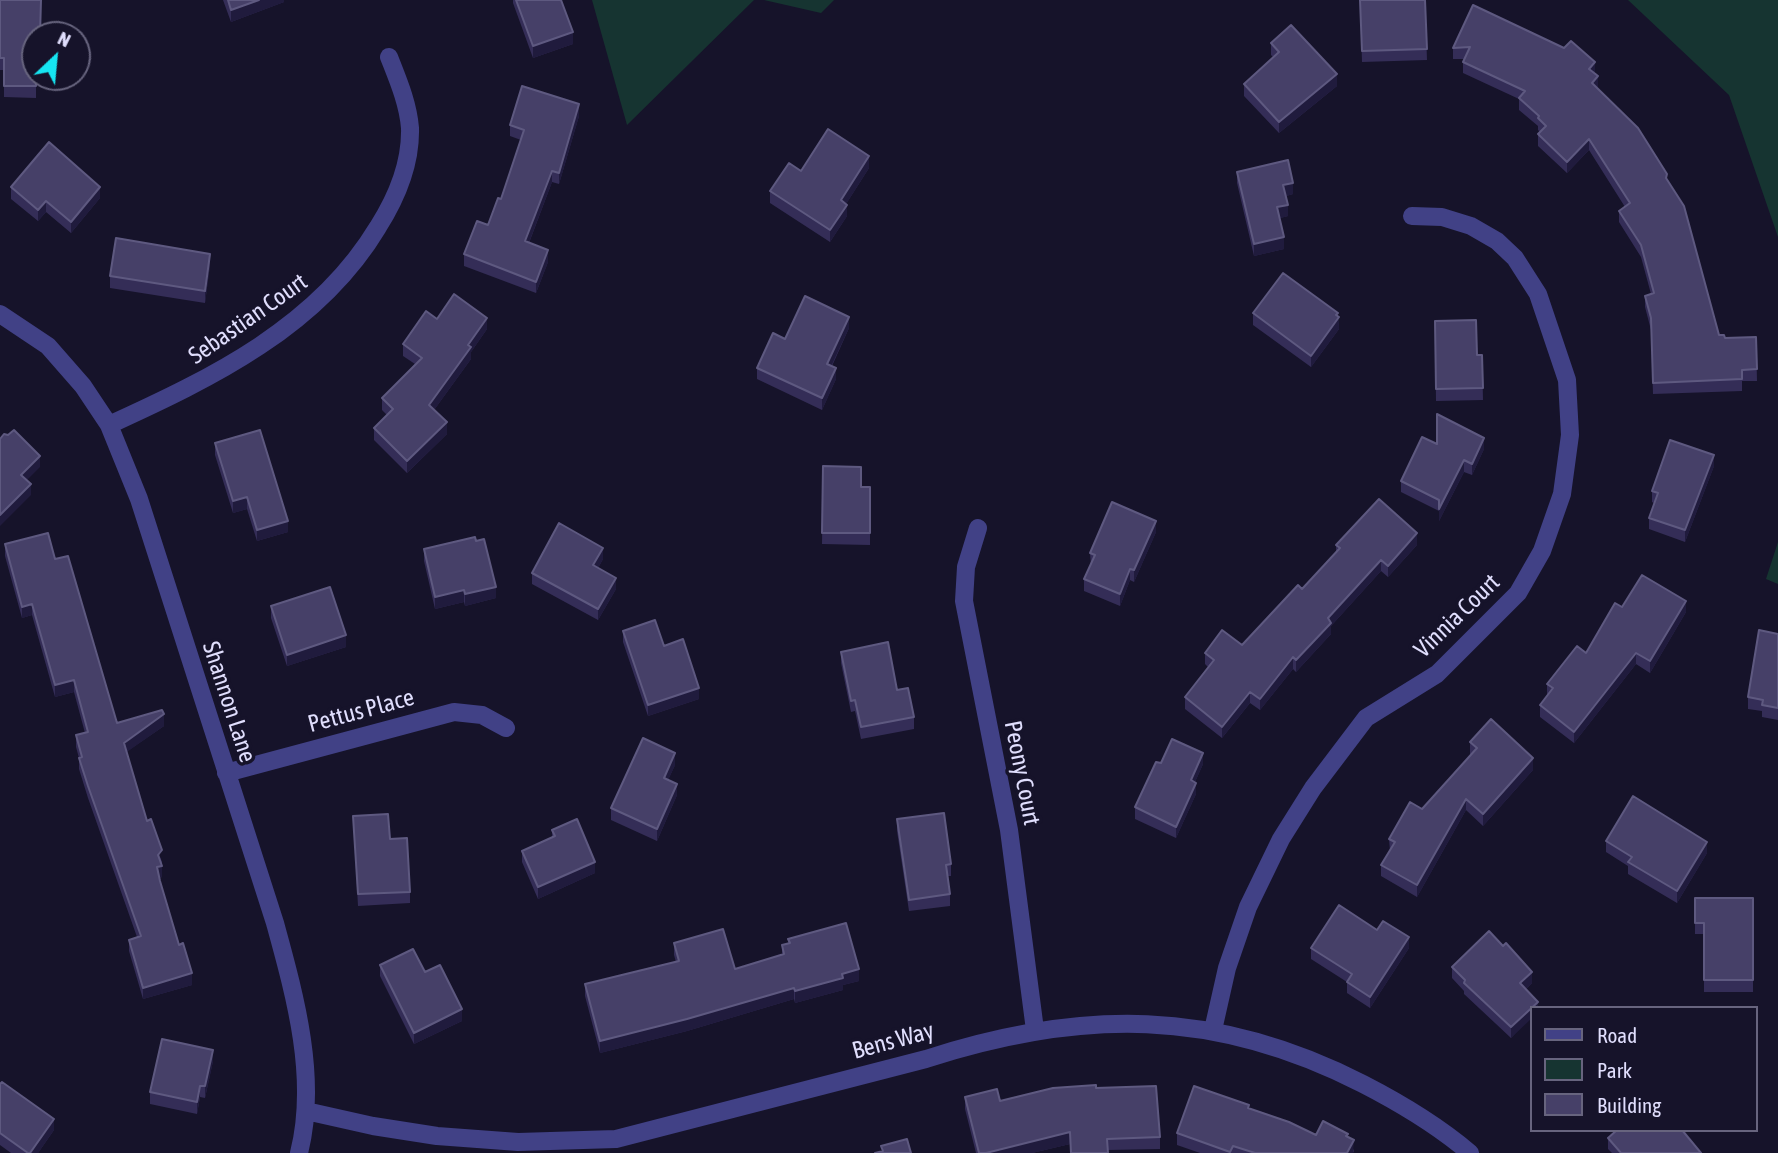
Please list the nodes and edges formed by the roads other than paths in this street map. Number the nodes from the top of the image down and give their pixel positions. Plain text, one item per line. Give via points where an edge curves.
1 (389, 57) dead end
2 (1412, 216) dead end
3 (0, 314) edge
4 (109, 425) junction
5 (978, 527) dead end
6 (506, 728) dead end
7 (226, 772) junction
8 (1035, 1030) junction
9 (1213, 1030) junction
10 (306, 1111) junction
11 (1467, 1152) edge
12 (299, 1153) edge

1 - 4 street, Sebastian Court via 406,102 410,128 407,163 391,207 366,247 328,293 253,351 186,390
2 - 9 street, Vinnia Court via 1442,217 1497,241 1515,258 1538,294 1567,380 1570,435 1562,494 1542,551 1518,593 1437,674 1366,718 1313,788 1248,906
3 - 4 street, Shannon Lane via 48,346
4 - 7 street, Shannon Lane via 139,499
5 - 8 street, Peony Court via 966,567 964,601 1009,830
6 - 7 street, Pettus Place via 482,715 454,712
7 - 10 street, Shannon Lane via 293,990
8 - 9 street, Bens Way via 1101,1024
8 - 10 street, Bens Way via 616,1139 518,1142 437,1136
9 - 11 street, Bens Way via 1327,1066 1396,1101
10 - 12 street, Shannon Lane

